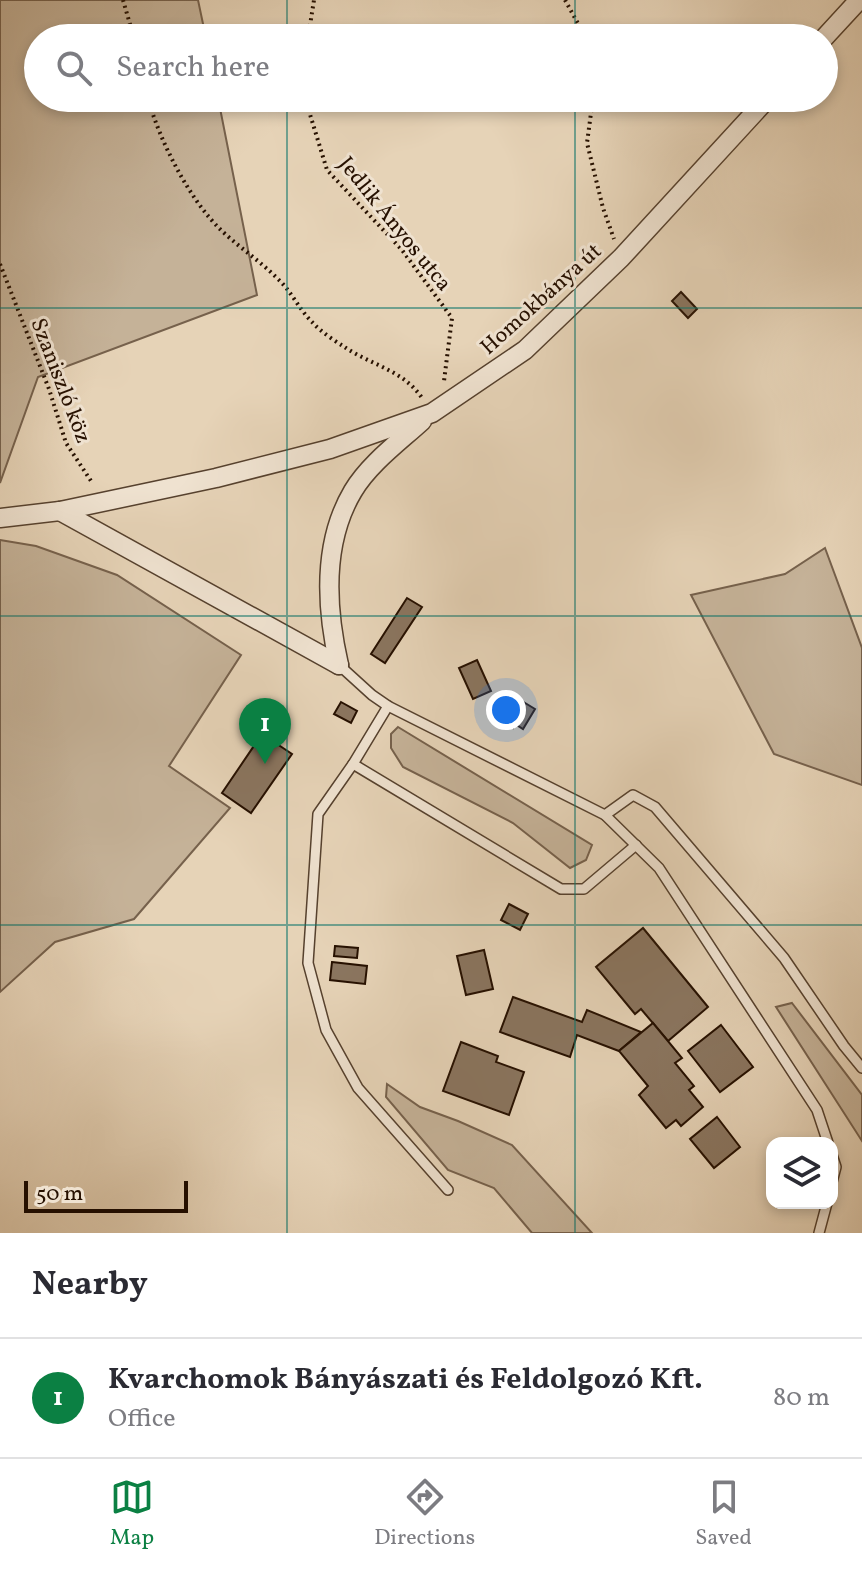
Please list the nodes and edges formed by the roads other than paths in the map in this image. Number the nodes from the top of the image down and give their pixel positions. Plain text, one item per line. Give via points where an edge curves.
1 (859, 0) edge
2 (837, 24) edge
3 (755, 112) edge
4 (432, 413) junction
5 (60, 511) junction
6 (0, 518) edge
7 (339, 665) junction
8 (388, 706) junction
9 (353, 764) junction
10 (605, 815) junction
11 (636, 845) junction
12 (862, 1068) edge
13 (826, 1137) edge
14 (448, 1190) dead end
15 (825, 1209) edge
16 (819, 1233) edge

1 - 2 street
3 - 4 street, Homokbánya út via 621,258 525,350
4 - 5 street, Homokbánya út via 330,449
4 - 7 street via 354,490 340,522 329,589
5 - 6 street, Homokbánya út
5 - 7 street
7 - 8 lane
8 - 9 lane
8 - 10 lane
9 - 11 lane via 561,889 584,889
9 - 14 lane via 318,814 308,963 326,1030 358,1088
10 - 11 lane
10 - 12 lane via 633,795 655,807 784,958
11 - 13 lane via 659,868 817,1110
15 - 16 lane

